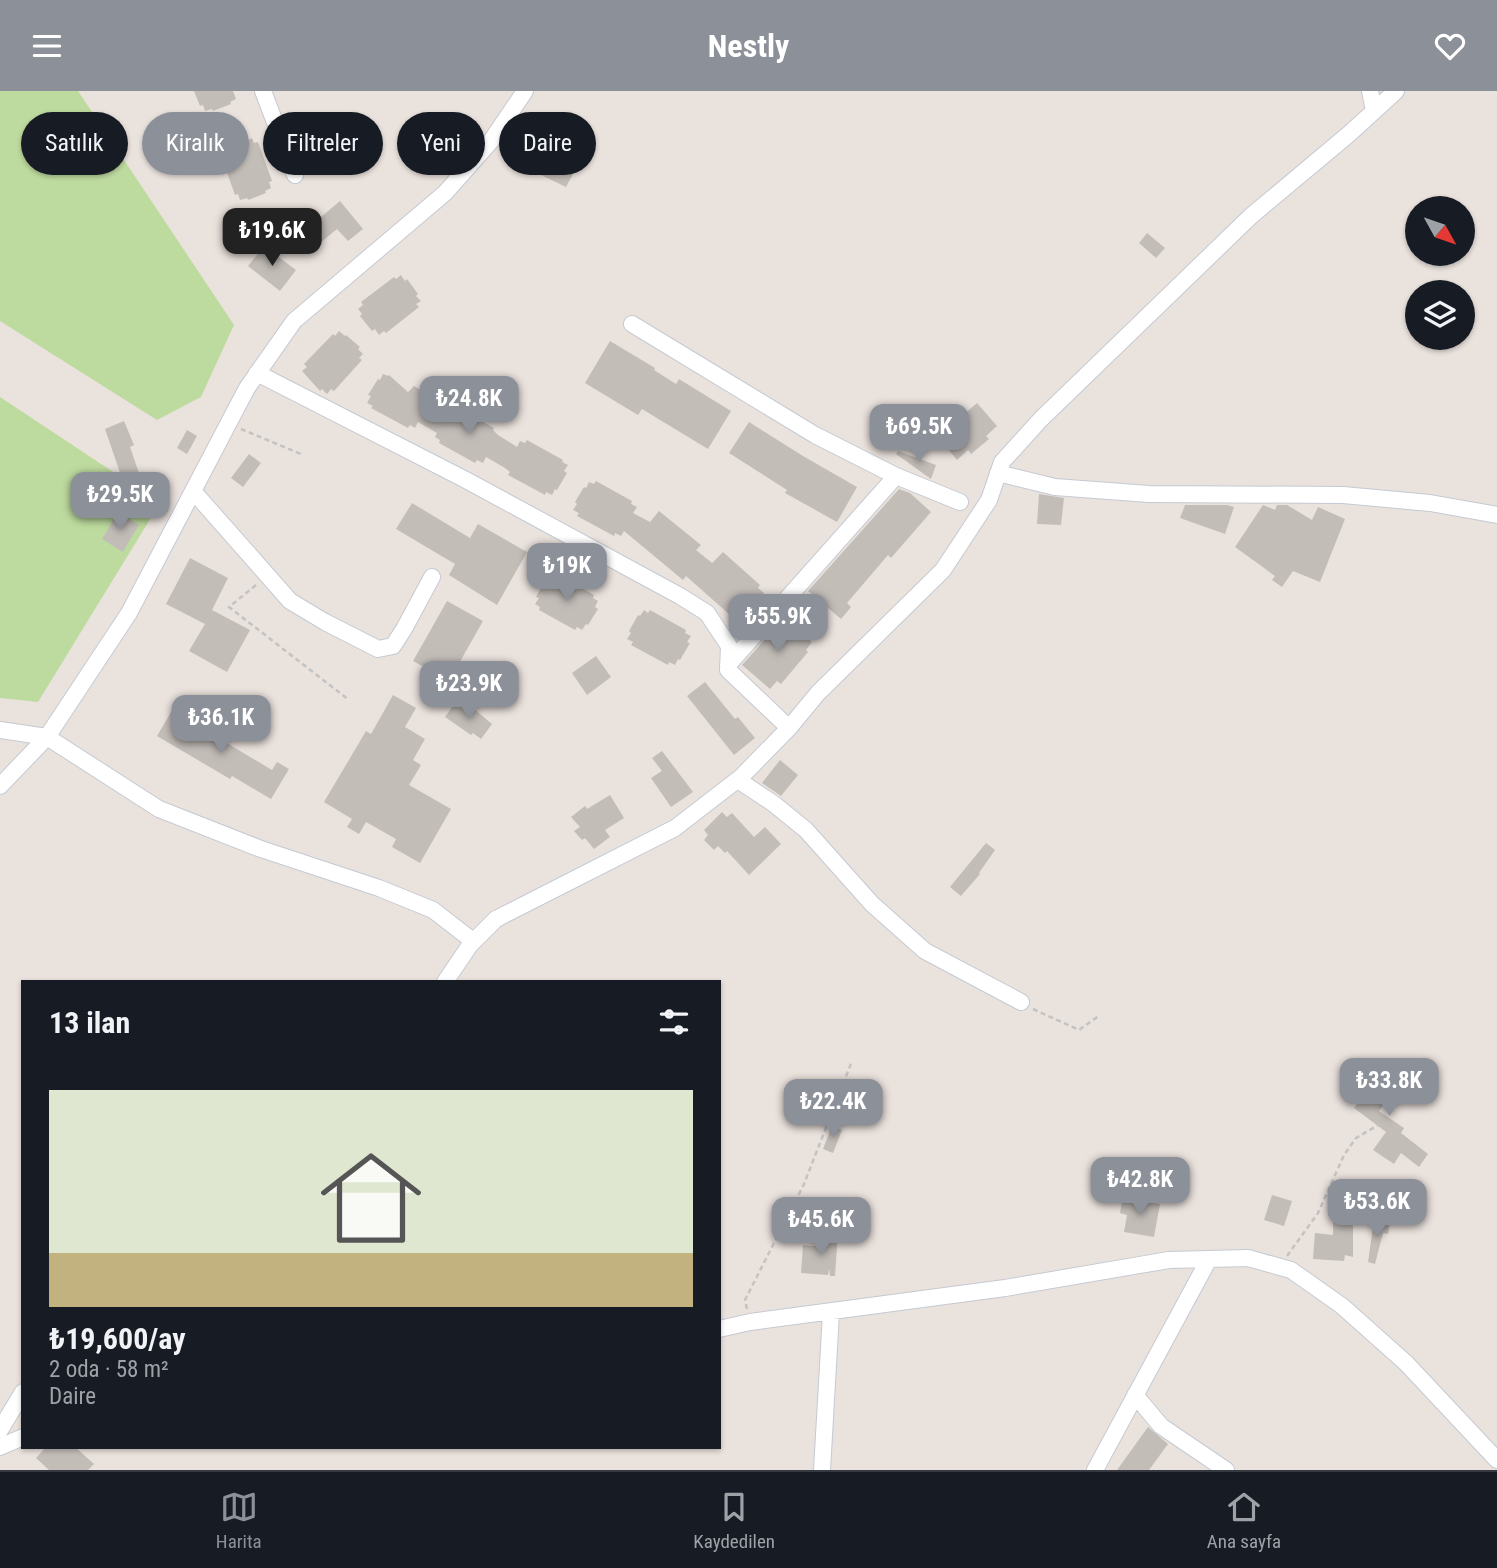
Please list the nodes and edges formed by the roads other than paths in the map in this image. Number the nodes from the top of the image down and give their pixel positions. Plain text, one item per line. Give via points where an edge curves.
1 (263, 91) edge
2 (525, 91) edge
3 (1370, 91) edge
4 (1396, 91) edge
5 (1374, 111) junction
6 (271, 112) edge
7 (632, 324) dead end
8 (257, 373) junction
9 (998, 473) junction
10 (896, 476) junction
11 (193, 491) junction
12 (960, 502) dead end
13 (1497, 515) edge
14 (432, 577) dead end
15 (728, 665) junction
16 (789, 728) junction
17 (0, 730) edge
18 (47, 737) junction
19 (738, 780) junction
20 (0, 786) edge
21 (474, 941) junction
22 (446, 980) edge
23 (1021, 1002) road end
24 (1209, 1259) junction
25 (831, 1313) junction
26 (721, 1329) edge
27 (21, 1395) edge
28 (1135, 1395) junction
29 (0, 1430) edge
30 (21, 1438) edge
31 (0, 1447) edge
32 (1497, 1460) edge
33 (822, 1470) edge
34 (1095, 1470) edge
35 (1226, 1470) edge

1 - 6 street
2 - 8 street via 491,141 445,193 294,321
3 - 5 street
4 - 5 street
5 - 9 street via 1251,216 1041,419 1002,462
7 - 10 street via 815,435
8 - 11 street
8 - 15 street via 680,596 707,613 729,646
9 - 13 street via 1055,487 1343,495
9 - 16 street via 989,500 943,570 818,693
10 - 12 street
10 - 15 street
11 - 14 street via 290,601 379,649 393,646
11 - 18 street via 129,613
15 - 16 street
16 - 19 street
17 - 18 street
18 - 20 street
18 - 21 street via 159,809 433,910
19 - 21 street via 675,828 496,919
19 - 23 street via 806,830 872,904 925,951
21 - 22 street
24 - 25 street via 1169,1260
24 - 28 street
24 - 32 street via 1248,1258 1291,1270 1342,1306 1406,1363
25 - 26 street
25 - 33 street
27 - 29 street
28 - 34 street
28 - 35 street via 1161,1426
30 - 31 street

